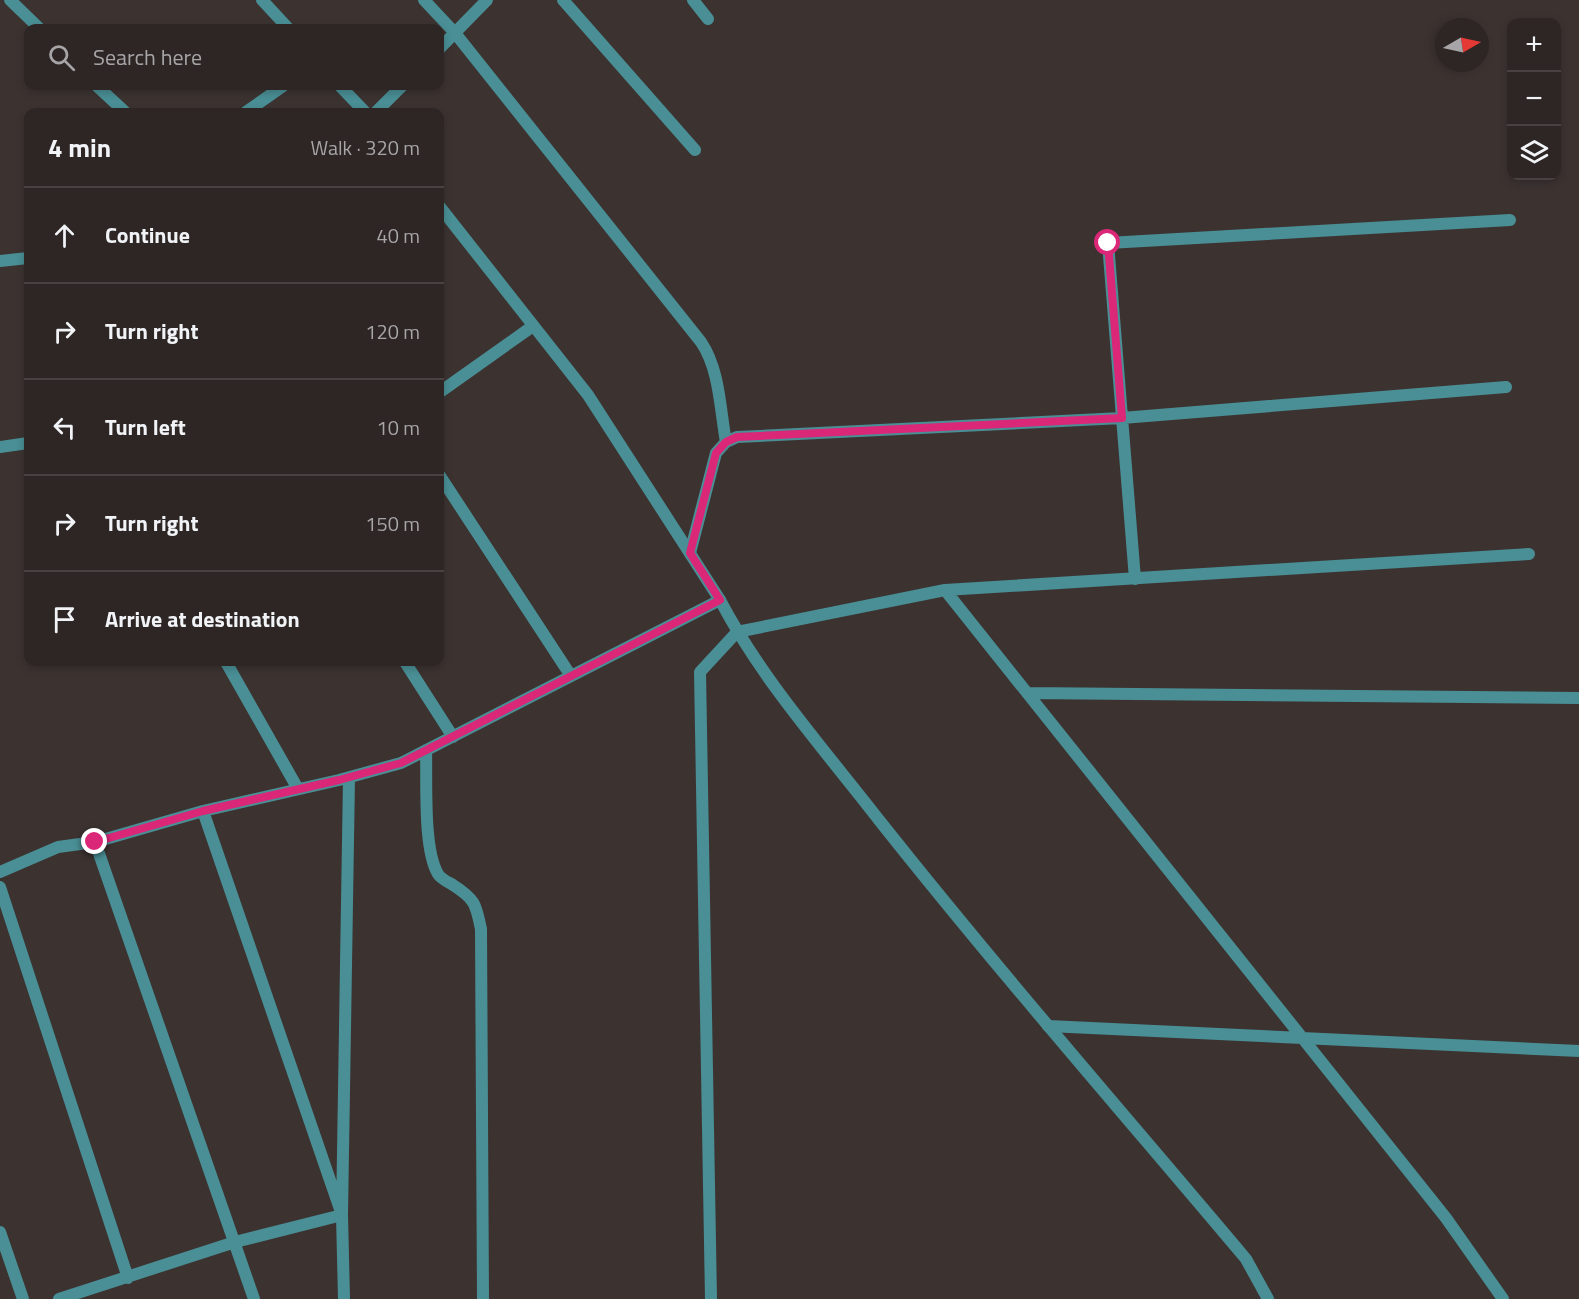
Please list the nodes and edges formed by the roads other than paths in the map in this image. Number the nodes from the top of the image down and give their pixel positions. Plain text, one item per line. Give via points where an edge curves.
1 (10, 0) edge
2 (262, 0) edge
3 (424, 0) edge
4 (487, 0) edge
5 (563, 0) edge
6 (693, 0) edge
7 (708, 19) dead end
8 (35, 24) edge
9 (284, 24) edge
10 (455, 33) junction
11 (444, 44) edge
12 (101, 90) edge
13 (277, 90) edge
14 (344, 90) edge
15 (398, 90) edge
16 (120, 108) edge
17 (252, 108) edge
18 (361, 108) edge
19 (380, 108) edge
20 (695, 150) dead end
21 (444, 212) edge
22 (1510, 220) dead end
23 (24, 258) edge
24 (0, 261) edge
25 (533, 326) junction
26 (1506, 387) dead end
27 (444, 389) edge
28 (1122, 418) junction
29 (726, 442) junction
30 (24, 444) edge
31 (0, 447) edge
32 (444, 483) edge
33 (690, 553) junction
34 (1529, 554) dead end
35 (1135, 579) junction
36 (945, 590) junction
37 (720, 600) junction
38 (737, 632) junction
39 (228, 666) edge
40 (408, 666) edge
41 (571, 676) junction
42 (1027, 693) junction
43 (1579, 698) edge
44 (453, 737) junction
45 (426, 750) junction
46 (349, 778) junction
47 (298, 789) junction
48 (203, 811) junction
49 (95, 842) junction
50 (0, 872) edge
51 (0, 887) edge
52 (1048, 1026) junction
53 (1303, 1038) junction
54 (1579, 1051) edge
55 (342, 1215) junction
56 (0, 1232) edge
57 (235, 1242) junction
58 (128, 1278) junction
59 (1266, 1298) edge
60 (23, 1299) edge
61 (59, 1299) edge
62 (254, 1299) edge
63 (344, 1299) edge
64 (483, 1299) edge
65 (711, 1299) edge
66 (1503, 1299) edge

1 - 8 street
2 - 9 street
3 - 10 street
4 - 10 street
5 - 20 street
6 - 7 street
10 - 11 street
10 - 29 street via 709,354
12 - 16 street
13 - 17 street
14 - 18 street
15 - 19 street
21 - 25 street
22 - 28 street via 1108,243
23 - 24 street
25 - 27 street
25 - 33 street via 588,395
26 - 28 street
28 - 29 street via 737,437
28 - 35 street
29 - 33 street via 716,453
30 - 31 street
32 - 41 street
33 - 37 street
34 - 35 street
35 - 36 street
36 - 38 street
36 - 42 street
37 - 38 street
37 - 41 street
38 - 52 street via 781,696
38 - 65 street via 700,672
39 - 47 street
40 - 44 street
41 - 44 street
42 - 43 street
42 - 53 street
44 - 45 street
45 - 46 street via 401,763
45 - 64 street via 431,856 439,876 476,905 481,929
46 - 47 street
46 - 55 street
47 - 48 street
48 - 49 street
48 - 55 street
49 - 50 street via 58,847
49 - 57 street
51 - 58 street
52 - 53 street
52 - 59 street via 1246,1259
53 - 54 street
53 - 66 street via 1446,1218
55 - 57 street
55 - 63 street
56 - 60 street
57 - 58 street
57 - 62 street
58 - 61 street

